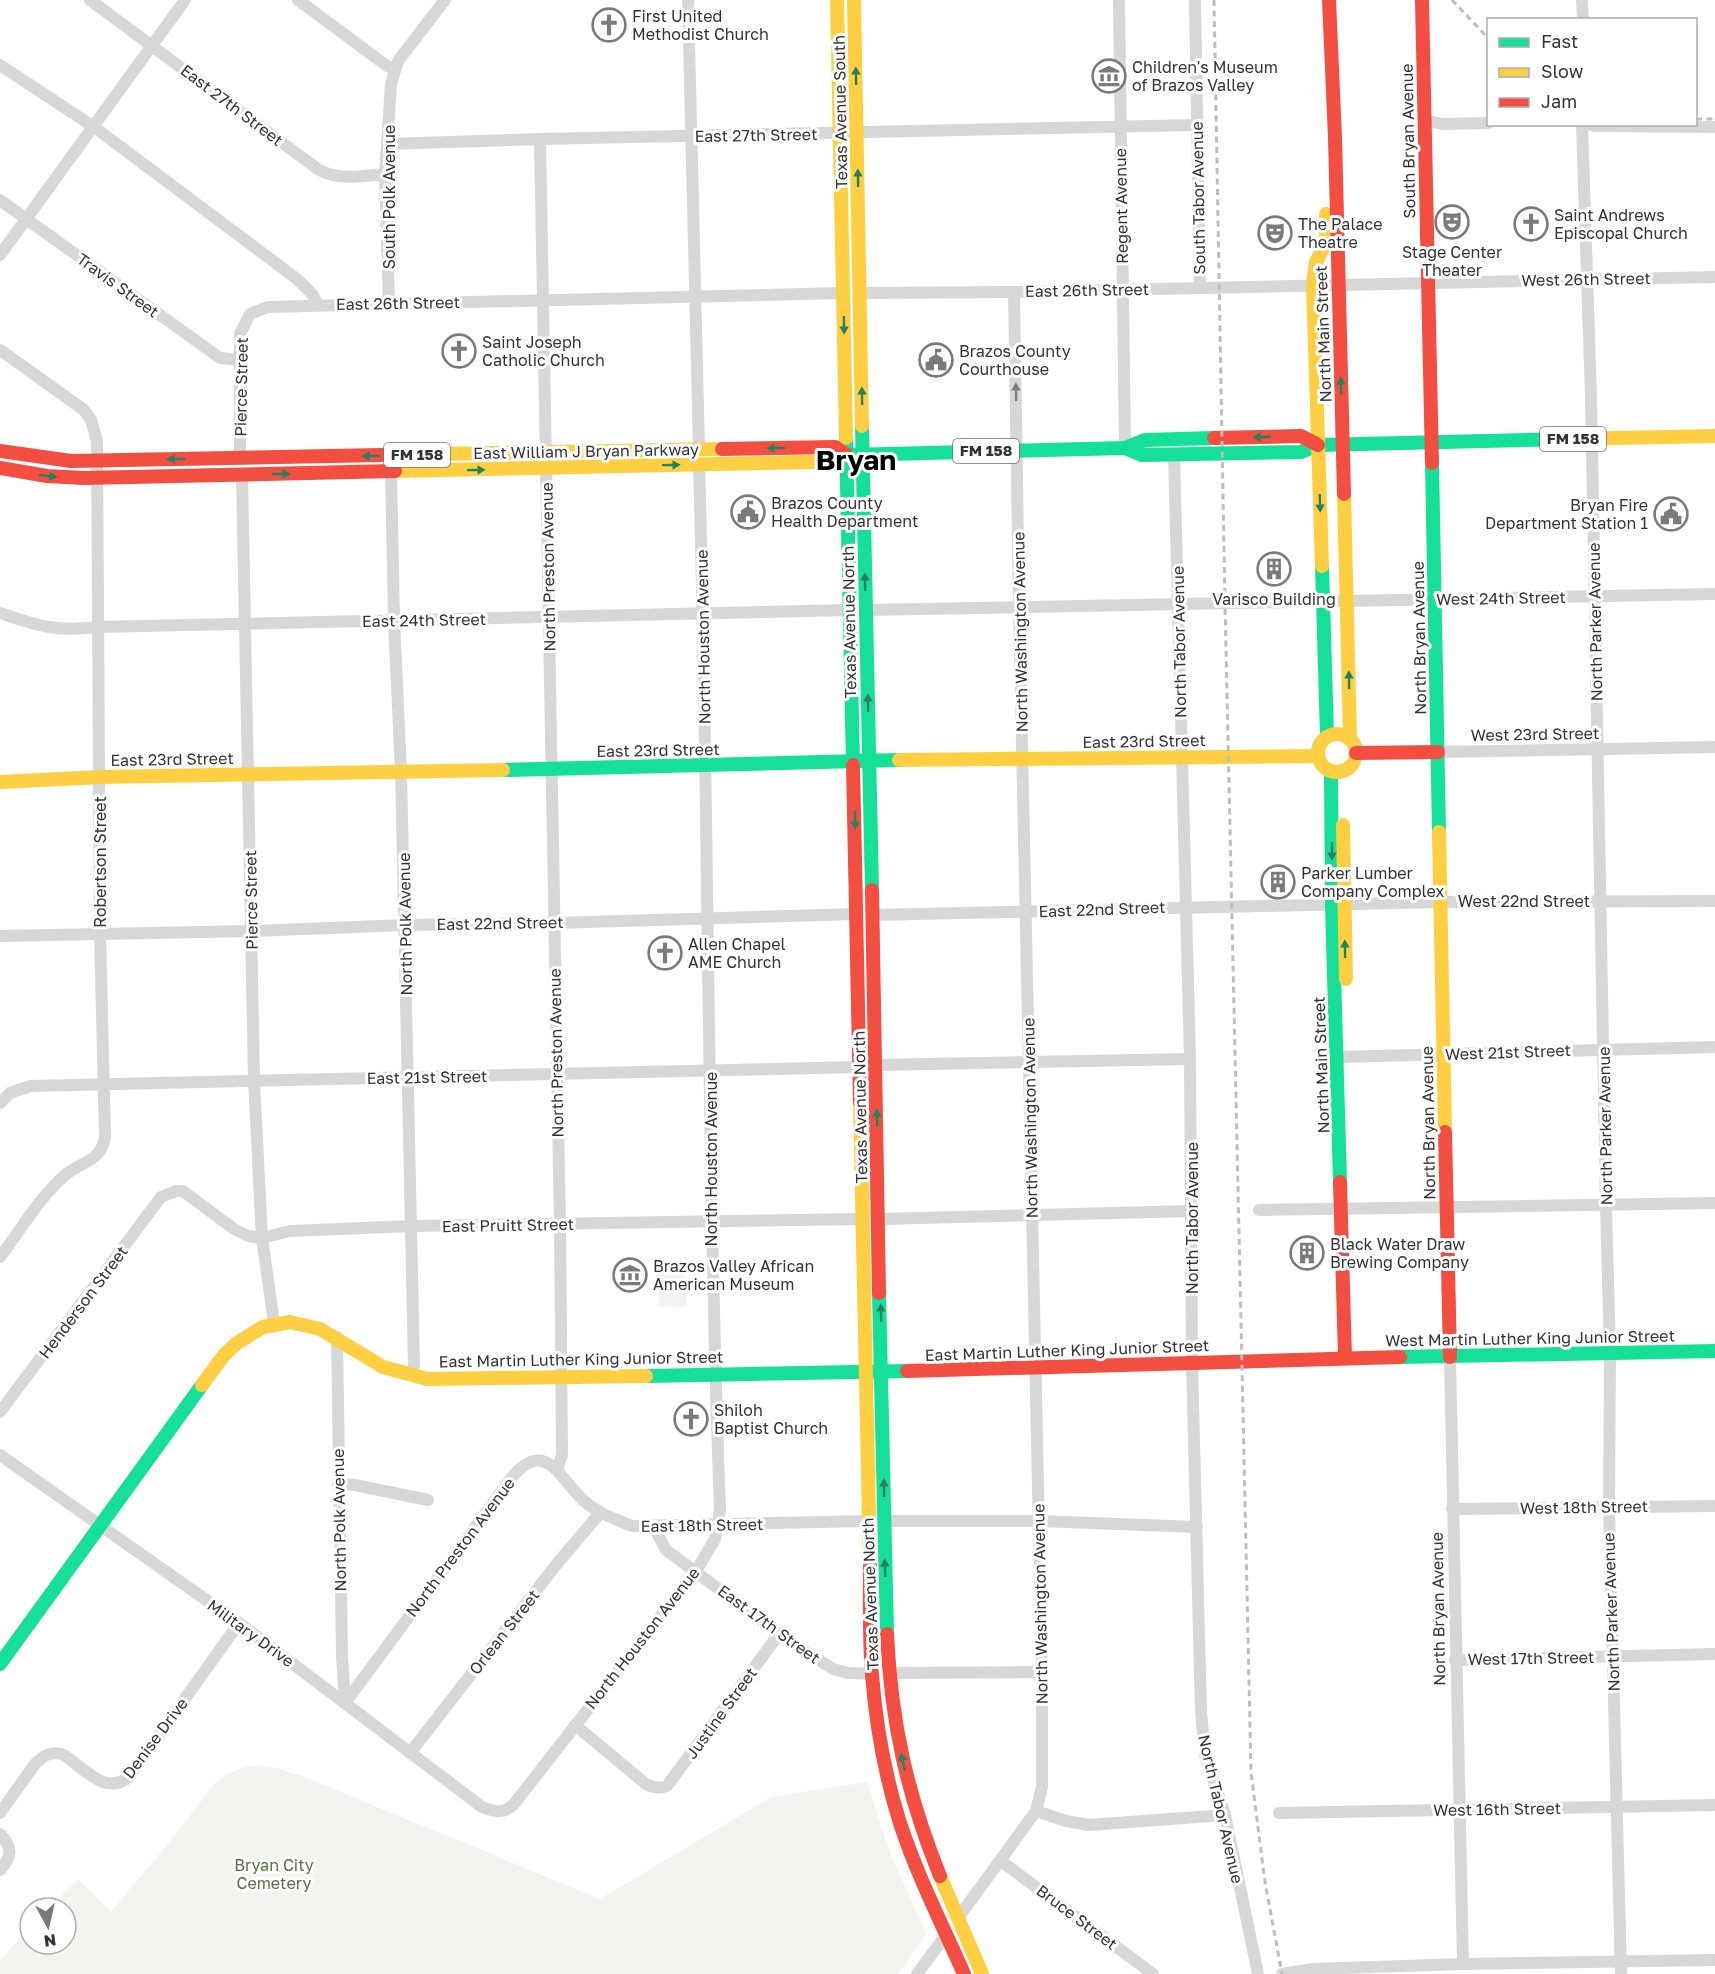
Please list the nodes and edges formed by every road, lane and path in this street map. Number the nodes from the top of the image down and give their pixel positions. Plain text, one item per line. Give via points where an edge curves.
1 (90, 0) edge
2 (184, 0) edge
3 (298, 0) edge
4 (445, 0) edge
5 (688, 0) edge
6 (837, 0) edge
7 (854, 0) edge
8 (1119, 0) edge
9 (1195, 0) edge
10 (1329, 0) edge
11 (1422, 0) edge
12 (1582, 0) edge
13 (1583, 18) edge
14 (152, 46) junction
15 (0, 64) edge
16 (395, 69) junction
17 (1333, 118) junction
18 (1424, 120) junction
19 (1487, 123) edge
20 (1197, 125) junction
21 (1582, 126) edge
22 (1595, 126) edge
23 (94, 127) junction
24 (1121, 127) junction
25 (1715, 127) edge
26 (857, 132) junction
27 (840, 133) junction
28 (690, 136) junction
29 (540, 139) junction
30 (387, 144) junction
31 (385, 174) junction
32 (0, 200) edge
33 (27, 219) junction
34 (842, 224) joint
35 (859, 224) joint
36 (0, 255) edge
37 (1715, 277) edge
38 (1588, 278) junction
39 (1427, 282) junction
40 (1313, 284) junction
41 (1338, 284) junction
42 (1200, 288) junction
43 (1122, 289) junction
44 (1014, 292) junction
45 (843, 293) junction
46 (860, 293) junction
47 (696, 297) junction
48 (542, 301) junction
49 (388, 303) junction
50 (317, 304) junction
51 (0, 350) edge
52 (240, 360) junction
53 (1715, 436) edge
54 (1592, 439) junction
55 (1432, 442) junction
56 (1343, 444) junction
57 (1318, 445) junction
58 (1125, 448) junction
59 (699, 449) junction
60 (1017, 450) junction
61 (0, 451) edge
62 (546, 453) junction
63 (847, 454) junction
64 (862, 454) junction
65 (1174, 455) junction
66 (240, 458) junction
67 (96, 461) junction
68 (699, 465) junction
69 (0, 468) edge
70 (547, 468) junction
71 (392, 472) junction
72 (242, 475) junction
73 (96, 477) junction
74 (1715, 594) edge
75 (1595, 596) junction
76 (1434, 600) junction
77 (1347, 602) junction
78 (1323, 603) junction
79 (1178, 605) junction
80 (1019, 607) junction
81 (850, 610) junction
82 (866, 610) junction
83 (0, 613) edge
84 (703, 615) junction
85 (548, 618) junction
86 (394, 620) junction
87 (245, 623) junction
88 (97, 627) junction
89 (1327, 736) junction
90 (1350, 739) junction
91 (1715, 747) edge
92 (1598, 750) junction
93 (1438, 752) junction
94 (1356, 753) junction
95 (1317, 756) junction
96 (1182, 757) junction
97 (1023, 759) junction
98 (869, 761) junction
99 (854, 762) junction
100 (706, 766) junction
101 (552, 769) junction
102 (401, 772) junction
103 (1336, 772) junction
104 (249, 774) junction
105 (100, 777) junction
106 (0, 782) edge
107 (1600, 900) junction
108 (1715, 901) edge
109 (1439, 902) junction
110 (1338, 905) junction
111 (1186, 906) junction
112 (1026, 911) junction
113 (856, 914) junction
114 (873, 915) junction
115 (707, 918) junction
116 (554, 923) junction
117 (405, 925) junction
118 (251, 932) junction
119 (100, 934) junction
120 (0, 936) edge
121 (1715, 1047) edge
122 (1604, 1050) junction
123 (1443, 1054) junction
124 (1343, 1057) junction
125 (1190, 1059) junction
126 (1029, 1064) junction
127 (875, 1065) junction
128 (859, 1066) junction
129 (711, 1070) junction
130 (556, 1075) junction
131 (407, 1077) junction
132 (254, 1080) junction
133 (103, 1083) junction
134 (0, 1103) edge
135 (1715, 1203) edge
136 (1606, 1206) junction
137 (1347, 1209) junction
138 (1446, 1209) junction
139 (1259, 1210) dead end
140 (1192, 1211) junction
141 (1032, 1216) junction
142 (863, 1219) junction
143 (879, 1219) junction
144 (711, 1222) junction
145 (560, 1225) junction
146 (412, 1226) junction
147 (262, 1238) junction
148 (0, 1257) edge
149 (274, 1323) junction
150 (337, 1337) junction
151 (1715, 1351) edge
152 (1610, 1354) junction
153 (1450, 1357) junction
154 (1349, 1358) junction
155 (1192, 1364) junction
156 (1036, 1367) junction
157 (882, 1371) junction
158 (866, 1372) junction
159 (715, 1373) junction
160 (412, 1376) junction
161 (562, 1377) junction
162 (0, 1412) edge
163 (0, 1455) edge
164 (557, 1469) junction
165 (339, 1484) junction
166 (428, 1500) dead end
167 (1715, 1506) edge
168 (1609, 1507) junction
169 (1452, 1509) junction
170 (600, 1513) junction
171 (868, 1521) junction
172 (884, 1521) junction
173 (1038, 1521) junction
174 (718, 1525) junction
175 (102, 1526) junction
176 (654, 1527) junction
177 (1197, 1527) junction
178 (696, 1571) junction
179 (239, 1623) junction
180 (779, 1634) junction
181 (1715, 1654) edge
182 (1613, 1657) junction
183 (1455, 1660) junction
184 (0, 1664) edge
185 (1042, 1672) junction
186 (889, 1673) junction
187 (872, 1674) junction
188 (345, 1703) junction
189 (575, 1725) junction
190 (410, 1753) junction
191 (889, 1781) junction
192 (1715, 1805) edge
193 (1616, 1807) junction
194 (1459, 1810) junction
195 (1036, 1811) junction
196 (500, 1812) joint
197 (0, 1813) edge
198 (1279, 1813) dead end
199 (1225, 1815) junction
200 (0, 1834) edge
201 (1001, 1861) junction
202 (0, 1870) edge
203 (958, 1918) junction
204 (946, 1935) junction
205 (1715, 1960) edge
206 (1463, 1964) junction
207 (1621, 1968) edge
208 (917, 1974) edge
209 (964, 1974) edge
210 (973, 1974) edge
211 (982, 1974) edge
212 (1153, 1974) edge
213 (1258, 1974) edge
214 (1282, 1974) edge

1 - 14 street, East 27th Street
2 - 14 street
3 - 16 street
4 - 16 street, South Polk Avenue
5 - 28 street
6 - 27 main road, Texas Avenue South
26 -> 7 main road, Texas Avenue South
8 - 24 street, Regent Avenue
9 - 20 street, South Tabor Avenue
10 - 17 main road
11 - 18 main road, South Bryan Avenue
12 - 13 street
14 - 23 street
14 - 31 street, East 27th Street via 319,170 342,177
15 - 23 street, East 26th Street
16 - 30 street, South Polk Avenue
17 - 40 main road, North Main Street via 1328,136 1326,242 1316,262
17 - 41 main road, North Main Street
18 - 19 street via 1443,124
18 - 39 main road, South Bryan Avenue
20 - 24 street, East 27th Street
20 - 42 street, South Tabor Avenue
21 - 38 street, North Parker Avenue
22 - 25 street
23 - 33 street
23 - 50 street, East 26th Street via 297,279 314,295
24 - 26 street, East 27th Street
24 - 43 street, Regent Avenue
26 - 27 street, East 27th Street
35 -> 26 main road, Texas Avenue South
27 - 28 street, East 27th Street
27 - 34 main road, Texas Avenue South
28 - 29 street, East 27th Street
28 - 47 street
29 - 30 street, East 27th Street
29 - 48 street, North Preston Avenue
30 - 31 street, South Polk Avenue
31 - 49 street, South Polk Avenue
32 - 33 street, Travis Street
33 - 36 street
33 - 52 street, Travis Street via 220,358
34 - 45 main road, Texas Avenue North
35 - 46 main road, Texas Avenue North
37 - 38 street, West 26th Street
38 - 39 street, West 26th Street
38 - 54 street, North Parker Avenue
39 - 41 street, West 26th Street
39 - 55 main road, North Bryan Avenue
40 - 41 street, West 26th Street
40 - 42 street, East 26th Street
40 - 57 main road, North Main Street
56 -> 41 main road, North Main Street
42 - 43 street, East 26th Street
43 - 44 street, East 26th Street
43 - 58 street, Regent Avenue
44 - 46 street, East 26th Street
60 -> 44 street, North Washington Avenue
45 - 47 street, East 26th Street
45 -> 63 main road, Texas Avenue North
64 -> 46 main road, Texas Avenue North
47 - 48 street, East 26th Street
47 - 59 street
48 - 49 street, East 26th Street
48 - 62 street, North Preston Avenue
49 - 50 street, East 26th Street
50 - 52 street, Pierce Street via 268,307 250,314 240,334
51 - 67 street, Robertson Street via 84,410 94,430
52 - 66 street, Pierce Street
53 - 54 main road, FM 158
54 - 55 main road, FM 158
54 - 75 street, North Parker Avenue
55 - 56 main road, FM 158
55 - 76 main road, North Bryan Avenue
56 - 57 main road, FM 158
56 - 77 main road, North Main Street
57 -> 58 main road, East William J Bryan Parkway / FM 158 via 1301,436 1145,440
57 - 65 main road, East William J Bryan Parkway / FM 158 via 1301,452
57 -> 78 main road, North Main Street
58 - 60 main road, East William J Bryan Parkway / FM 158
58 - 65 main road, East William J Bryan Parkway / FM 158 via 1142,455
59 - 62 main road, East William J Bryan Parkway / FM 158
63 -> 59 main road, East William J Bryan Parkway / FM 158 via 835,447
60 - 64 main road, East William J Bryan Parkway / FM 158
60 - 80 street, North Washington Avenue
61 - 67 main road, East William J Bryan Parkway / FM 158 via 55,460
62 -> 66 main road, East William J Bryan Parkway / FM 158
62 - 70 street, North Preston Avenue
63 - 64 main road, East William J Bryan Parkway / FM 158
63 - 68 main road, East William J Bryan Parkway / FM 158 via 835,462
63 - 81 main road, Texas Avenue North
82 -> 64 main road, Texas Avenue North
65 - 79 street, North Tabor Avenue
66 -> 67 main road, East William J Bryan Parkway / FM 158
67 - 73 street, Robertson Street
70 -> 68 main road, East William J Bryan Parkway / FM 158
68 - 84 street, North Houston Avenue
69 -> 73 main road, East William J Bryan Parkway / FM 158 via 46,476
71 -> 70 main road, East William J Bryan Parkway / FM 158
70 - 85 street, North Preston Avenue
72 -> 71 main road, East William J Bryan Parkway / FM 158
71 - 86 street, North Polk Avenue
72 - 73 main road, East William J Bryan Parkway / FM 158
72 - 87 street, Pierce Street
73 - 88 street, Robertson Street
74 - 75 street, West 24th Street
75 - 76 street, West 24th Street
75 - 92 street, North Parker Avenue
76 - 77 street, West 24th Street
76 - 93 main road, North Bryan Avenue
77 - 78 street, West 24th Street
90 -> 77 main road, North Main Street
78 - 79 street
78 - 89 main road, North Main Street
79 - 80 street
79 - 96 street, North Tabor Avenue
80 - 82 street
80 - 97 street, North Washington Avenue
81 - 84 street, East 24th Street
81 - 99 main road, Texas Avenue North
98 -> 82 main road, Texas Avenue North
83 - 88 street, East 24th Street via 61,630
84 - 85 street, East 24th Street
84 - 100 street, North Houston Avenue
85 - 86 street, East 24th Street
85 - 101 street, North Preston Avenue
86 - 87 street, East 24th Street
86 - 102 street, North Polk Avenue
87 - 88 street, East 24th Street
87 - 104 street, Pierce Street
88 - 105 street, Robertson Street
89 - 90 main road via 1339,733
89 - 95 main road via 1320,743
90 - 94 main road
91 - 92 street, West 23rd Street
92 - 93 street, West 23rd Street
92 - 107 street, North Parker Avenue
93 - 94 main road, West 23rd Street
93 - 109 main road, North Bryan Avenue
94 - 103 main road via 1352,765
95 - 96 main road, East 23rd Street
95 - 103 main road via 1321,765
96 - 97 main road, East 23rd Street
96 - 111 street, North Tabor Avenue
97 - 98 main road, East 23rd Street
97 - 112 street, North Washington Avenue
98 - 99 main road, East 23rd Street
98 - 114 main road, Texas Avenue North
99 - 100 main road, East 23rd Street
99 -> 113 main road, Texas Avenue North
100 - 101 main road, East 23rd Street
100 - 115 street, North Houston Avenue
101 - 102 main road, East 23rd Street
101 - 116 street, North Preston Avenue
102 - 104 main road, East 23rd Street
102 - 117 street, North Polk Avenue
103 - 110 main road, North Main Street
104 - 105 main road, East 23rd Street
104 - 118 street, Pierce Street
105 - 106 main road, East 23rd Street
105 - 119 street, Robertson Street
107 - 108 street, West 22nd Street
107 - 109 street, West 22nd Street
107 - 122 street, North Parker Avenue
109 - 110 street, West 22nd Street
109 - 123 main road, North Bryan Avenue
110 - 111 street, East 22nd Street
110 - 124 main road, North Main Street
111 - 112 street, East 22nd Street
111 - 125 street, North Tabor Avenue
112 - 114 street, East 22nd Street
112 - 126 street, North Washington Avenue
113 - 115 street, East 22nd Street
113 - 128 main road, Texas Avenue North
114 - 127 main road, Texas Avenue North
115 - 116 street, East 22nd Street
115 - 129 street, North Houston Avenue
116 - 117 street, East 22nd Street
116 - 130 street, North Preston Avenue
117 - 118 street, East 22nd Street
117 - 131 street, North Polk Avenue
118 - 119 street, East 22nd Street
118 - 132 street, Pierce Street
119 - 120 street, East 22nd Street
119 - 133 street, Robertson Street
121 - 122 street, West 21st Street
122 - 123 street, West 21st Street
122 - 136 street, North Parker Avenue
123 - 124 street, West 21st Street
123 - 138 main road, North Bryan Avenue
124 - 137 main road, North Main Street
125 - 126 street
125 - 140 street, North Tabor Avenue
126 - 127 street
126 - 141 street, North Washington Avenue
143 -> 127 main road, Texas Avenue North
128 - 129 street, East 21st Street
128 - 142 main road, Texas Avenue North
129 - 130 street, East 21st Street
129 - 144 street, North Houston Avenue
130 - 131 street, East 21st Street
130 - 145 street, North Preston Avenue
131 - 132 street, East 21st Street
131 - 146 street, North Polk Avenue
132 - 133 street, East 21st Street
132 - 147 street, Pierce Street
133 - 134 street, East 21st Street via 30,1086 10,1093
133 - 148 street, Robertson Street via 103,1148 52,1188
135 - 136 street
136 - 138 street
136 - 152 street, North Parker Avenue
137 - 138 street
137 - 139 street
137 - 154 main road, North Main Street
138 - 153 main road, North Bryan Avenue
140 - 141 street
140 - 155 street, North Tabor Avenue
141 - 143 street
141 - 156 street, North Washington Avenue
142 - 144 street, East Pruitt Street
142 - 158 main road, Texas Avenue North
157 -> 143 main road, Texas Avenue North
144 - 145 street, East Pruitt Street
144 - 159 street, North Houston Avenue
145 - 146 street, East Pruitt Street
145 - 161 street, North Preston Avenue
146 - 147 street, East Pruitt Street via 290,1231
146 - 160 street, North Polk Avenue
147 - 149 street, Pierce Street
147 - 162 street, Henderson Street via 234,1229 183,1191 161,1197
149 - 150 main road, East Martin Luther King Junior Street via 316,1326
149 - 175 main road, East Martin Luther King Junior Street via 240,1339 224,1355
150 - 160 main road, East Martin Luther King Junior Street via 370,1361
150 - 165 street, North Polk Avenue
151 - 152 main road, West Martin Luther King Junior Street
152 - 153 main road, West Martin Luther King Junior Street
152 - 168 street, North Parker Avenue
153 - 154 main road, West Martin Luther King Junior Street
153 - 169 street, North Bryan Avenue
154 - 155 main road, East Martin Luther King Junior Street
155 - 156 main road, East Martin Luther King Junior Street
155 - 177 street, North Tabor Avenue
156 - 157 main road, East Martin Luther King Junior Street
156 - 173 street, North Washington Avenue
157 - 158 main road, East Martin Luther King Junior Street
172 -> 157 main road, Texas Avenue North
158 - 159 main road, East Martin Luther King Junior Street
158 - 171 main road, Texas Avenue North
159 - 161 main road, East Martin Luther King Junior Street
159 - 174 street, North Houston Avenue
160 - 161 main road, East Martin Luther King Junior Street
161 - 164 street, North Preston Avenue via 562,1455
163 - 175 street, Military Drive
164 - 170 street, East 18th Street via 583,1500
164 - 188 street, North Preston Avenue via 537,1460 521,1467
165 - 166 street
165 - 188 street, North Polk Avenue
167 - 168 street, West 18th Street
168 - 169 street, West 18th Street
168 - 182 street, North Parker Avenue
169 - 183 street, North Bryan Avenue
170 - 176 street, East 18th Street via 632,1526
170 - 190 street, Orlean Street
171 - 174 street, East 18th Street
171 - 187 main road, Texas Avenue North
172 - 173 street
186 -> 172 main road, Texas Avenue North
173 - 177 street
173 - 185 street, North Washington Avenue
174 - 176 street, East 18th Street
174 - 178 street, North Houston Avenue via 709,1551
175 - 179 street, Military Drive
175 - 184 main road, East Martin Luther King Junior Street
176 - 178 street, East 17th Street via 666,1550
177 - 199 street, North Tabor Avenue via 1203,1732 1210,1773
178 - 180 street, East 17th Street
178 - 189 street, North Houston Avenue
179 - 188 street, Military Drive
179 - 197 street, Denise Drive via 129,1777 112,1784 98,1781 62,1754 48,1754 35,1764
180 - 187 street, East 17th Street via 833,1669
180 - 189 street, Justine Street via 667,1786 646,1784
181 - 182 street, West 17th Street
182 - 183 street, West 17th Street
182 - 193 street, North Parker Avenue
183 - 194 street, North Bryan Avenue
185 - 186 street
185 - 195 street, North Washington Avenue via 1042,1787
203 -> 186 main road, Texas Avenue North via 927,1848 908,1786
187 - 191 main road, Texas Avenue North
188 - 190 street, Military Drive
189 - 196 street, North Houston Avenue via 514,1804
190 - 196 street, Military Drive via 482,1807
191 - 203 main road via 900,1790 918,1848 941,1902
191 - 204 main road, Texas Avenue North via 912,1855
192 - 193 street, West 16th Street
193 - 194 street, West 16th Street
193 - 207 street, North Parker Avenue
194 - 198 street, West 16th Street
194 - 206 street, North Bryan Avenue
195 - 199 street via 1089,1825
195 - 201 street, North Washington Avenue
199 - 213 street, North Tabor Avenue
200 - 202 street via 10,1849 10,1856
201 - 203 street, North Washington Avenue
201 - 212 street, Bruce Street
203 - 211 main road, Texas Avenue North
204 - 208 street
204 - 209 main road, Texas Avenue North
204 - 210 main road via 961,1944
205 - 207 street
206 - 207 street
206 - 214 street via 1313,1969

